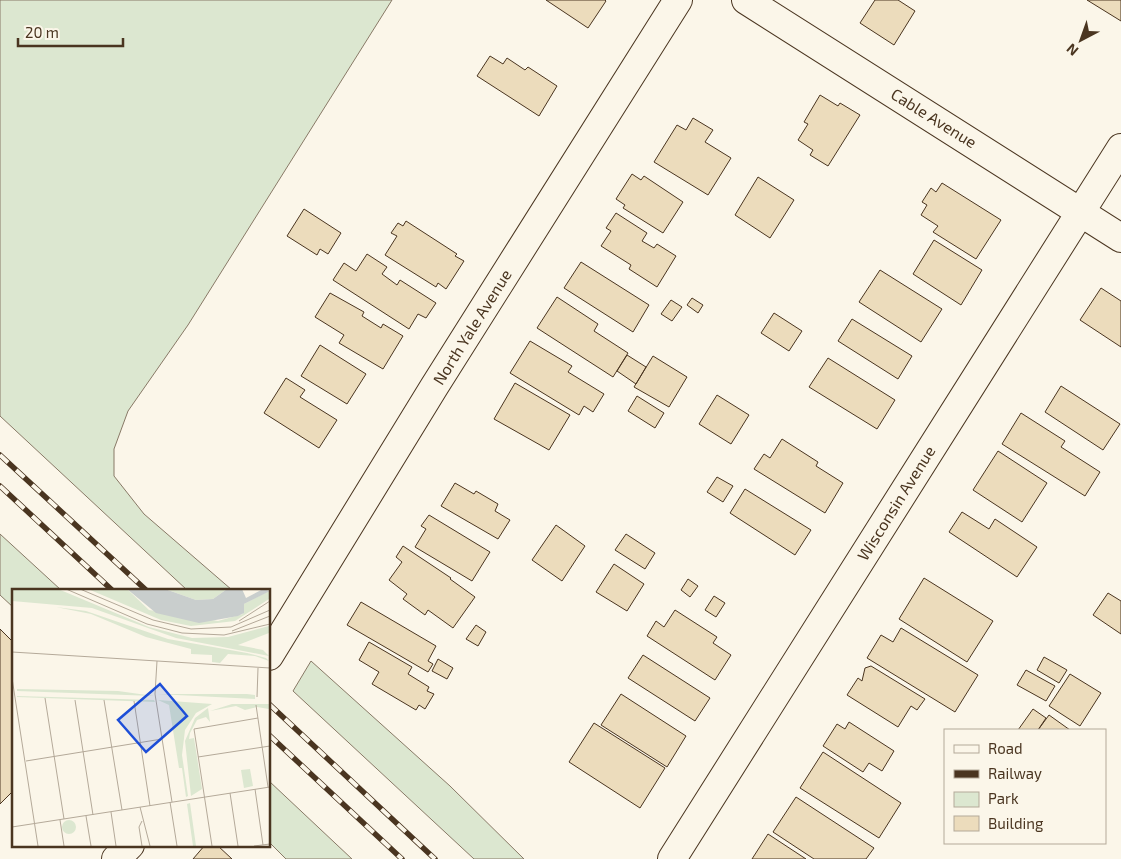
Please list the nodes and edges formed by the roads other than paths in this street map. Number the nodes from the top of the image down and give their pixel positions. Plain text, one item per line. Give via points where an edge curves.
1 (678, 0) edge
2 (746, 0) edge
3 (1121, 148) edge
4 (1082, 212) junction
5 (1121, 238) edge
6 (270, 654) edge
7 (129, 846) edge
8 (116, 859) edge
9 (672, 859) edge

1 - 6 street, North Yale Avenue
2 - 4 street, Cable Avenue
3 - 4 street, Wisconsin Avenue
4 - 5 street, Cable Avenue
4 - 9 street, Wisconsin Avenue
7 - 8 street

